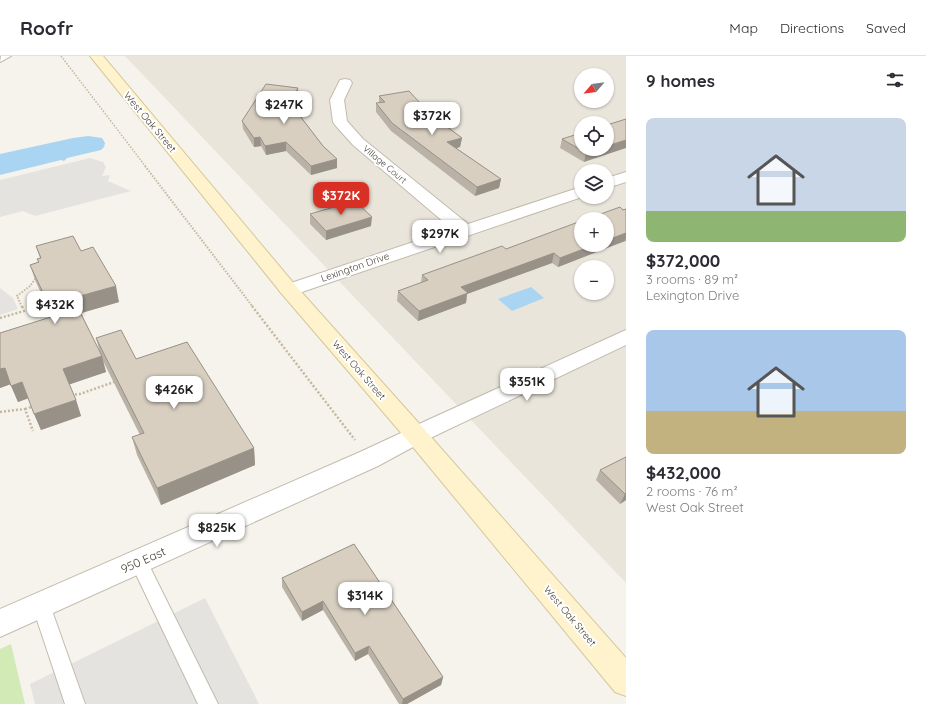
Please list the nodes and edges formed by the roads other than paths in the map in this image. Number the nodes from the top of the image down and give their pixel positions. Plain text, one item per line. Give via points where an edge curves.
1 (7, 56) edge
2 (96, 56) edge
3 (0, 60) edge
4 (345, 82) dead end
5 (626, 177) edge
6 (614, 181) edge
7 (574, 194) edge
8 (464, 230) junction
9 (289, 290) junction
10 (626, 337) edge
11 (416, 435) junction
12 (139, 562) junction
13 (41, 605) junction
14 (0, 623) edge
15 (626, 681) edge
16 (75, 704) edge
17 (208, 704) edge

1 - 3 lane
2 - 9 main road, West Oak Street
4 - 8 street, Village Court via 337,100 340,122 348,133
5 - 6 street
7 - 8 street, Lexington Drive
8 - 9 street, Lexington Drive
9 - 11 main road, West Oak Street
10 - 11 street, 950 East
11 - 12 street, 950 East via 369,459
11 - 15 main road, West Oak Street
12 - 13 street, 950 East
12 - 17 lane
13 - 14 street, 950 East
13 - 16 lane

